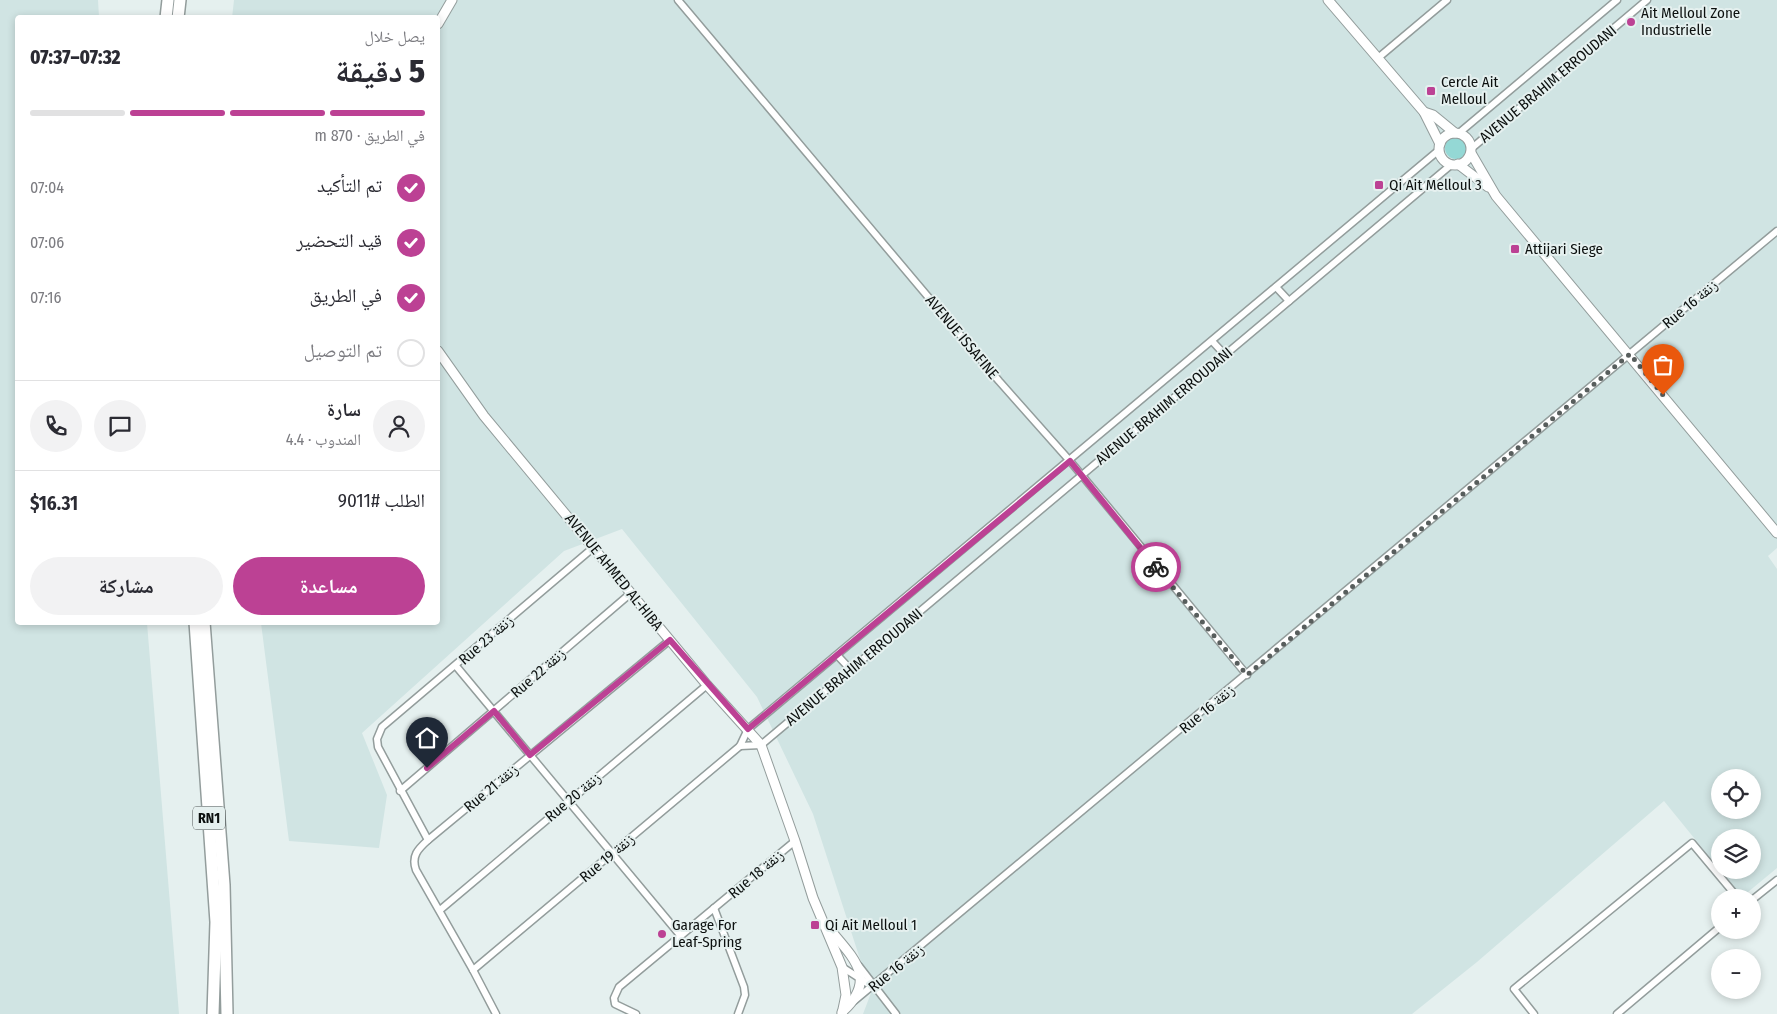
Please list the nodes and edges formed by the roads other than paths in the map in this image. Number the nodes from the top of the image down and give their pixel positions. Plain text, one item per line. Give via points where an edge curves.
1 (168, 0) edge
2 (180, 0) edge
3 (452, 0) edge
4 (678, 0) edge
5 (1328, 0) edge
6 (1447, 0) edge
7 (1617, 0) edge
8 (1647, 0) edge
9 (166, 15) edge
10 (178, 15) edge
11 (440, 21) edge
12 (1378, 58) junction
13 (1424, 112) junction
14 (1457, 133) junction
15 (1440, 147) junction
16 (1471, 150) junction
17 (1455, 164) junction
18 (1490, 189) junction
19 (1777, 231) edge
20 (1276, 287) junction
21 (1289, 301) junction
22 (1212, 341) junction
23 (440, 354) edge
24 (1630, 354) junction
25 (1225, 355) junction
26 (1070, 461) junction
27 (1082, 476) junction
28 (1777, 533) edge
29 (594, 547) junction
30 (631, 593) junction
31 (195, 625) edge
32 (204, 625) edge
33 (670, 640) junction
34 (838, 656) junction
35 (456, 666) junction
36 (850, 670) junction
37 (1247, 675) junction
38 (707, 685) junction
39 (494, 711) junction
40 (748, 729) junction
41 (761, 745) junction
42 (740, 746) junction
43 (530, 755) junction
44 (400, 791) junction
45 (568, 800) junction
46 (428, 840) junction
47 (796, 841) junction
48 (612, 853) junction
49 (1777, 880) edge
50 (1730, 889) edge
51 (1761, 893) edge
52 (714, 908) junction
53 (440, 910) junction
54 (824, 922) junction
55 (680, 935) junction
56 (1711, 935) edge
57 (854, 959) junction
58 (842, 967) junction
59 (474, 970) junction
60 (862, 982) junction
61 (873, 987) junction
62 (854, 1001) junction
63 (842, 1013) edge
64 (212, 1014) edge
65 (227, 1014) edge
66 (496, 1014) edge
67 (636, 1014) edge
68 (738, 1014) edge
69 (896, 1014) edge
70 (1534, 1014) edge
71 (1616, 1014) edge

1 - 9 highway
2 - 10 highway
3 - 11 street
4 - 26 street, AVENUE ISSAFINE via 999,382
5 - 12 street
6 - 12 street
7 - 14 street, AVENUE BRAHIM ERROUDANI
8 - 16 street, AVENUE BRAHIM ERROUDANI
12 - 13 street
13 - 14 street
13 - 15 street
14 - 15 street via 1446,136
14 - 16 street via 1468,139
15 - 17 street via 1443,160
15 - 20 street, AVENUE BRAHIM ERROUDANI
16 - 17 street via 1466,160
16 - 18 street
17 - 18 street
17 - 21 street, AVENUE BRAHIM ERROUDANI
18 - 24 street
19 - 24 street, Rue 16 زنقة
20 - 21 street
20 - 22 street, AVENUE BRAHIM ERROUDANI
21 - 25 street, AVENUE BRAHIM ERROUDANI
22 - 25 street
22 - 26 street, AVENUE BRAHIM ERROUDANI
23 - 29 street, AVENUE AHMED AL-HIBA via 484,416
24 - 28 street
24 - 37 street, Rue 16 زنقة
25 - 27 street, AVENUE BRAHIM ERROUDANI
26 - 27 street, AVENUE ISSAFINE
26 - 34 street, AVENUE BRAHIM ERROUDANI
27 - 36 street, AVENUE BRAHIM ERROUDANI
27 - 37 street, AVENUE ISSAFINE
29 - 30 street, AVENUE AHMED AL-HIBA
29 - 35 street, Rue 23 زنقة
30 - 33 street, AVENUE AHMED AL-HIBA
30 - 39 street, Rue 22 زنقة
31 - 64 highway, RN1 via 216,922
32 - 65 highway, RN1 via 224,886
33 - 38 street, AVENUE AHMED AL-HIBA
33 - 43 street, Rue 21 زنقة
34 - 36 street
34 - 40 street, AVENUE BRAHIM ERROUDANI
35 - 39 street
35 - 44 street, Rue 23 زنقة via 378,733 378,747
36 - 41 street, AVENUE BRAHIM ERROUDANI
37 - 61 street, Rue 16 زنقة
38 - 40 street, AVENUE AHMED AL-HIBA
38 - 45 street, Rue 20 زنقة
39 - 43 street
39 - 44 street, Rue 22 زنقة
40 - 41 street, AVENUE AHMED AL-HIBA
40 - 42 street, Rue 19 زنقة
41 - 42 street
41 - 47 street, AVENUE AHMED AL-HIBA
42 - 48 street, Rue 19 زنقة
43 - 45 street
43 - 46 street, Rue 21 زنقة
44 - 46 street
45 - 48 street
45 - 53 street, Rue 20 زنقة
46 - 53 street, Rue 21 زنقة via 416,853 414,862
47 - 52 street, Rue 18 زنقة
47 - 54 street, AVENUE AHMED AL-HIBA via 813,898
48 - 55 street
48 - 59 street, Rue 19 زنقة
49 - 51 street
50 - 70 street via 1692,843 1514,989
52 - 55 street, Rue 18 زنقة
52 - 68 street via 744,987 745,995
53 - 59 street
54 - 57 street
54 - 58 street, AVENUE AHMED AL-HIBA
55 - 67 street, Rue 18 زنقة via 619,987 615,1004
56 - 71 street
57 - 60 street
57 - 61 street
58 - 60 street
58 - 63 street, AVENUE AHMED AL-HIBA via 846,995
59 - 66 street
60 - 61 street
60 - 62 street
61 - 62 street, Rue 16 زنقة
61 - 69 street
62 - 63 street, Rue 16 زنقة

